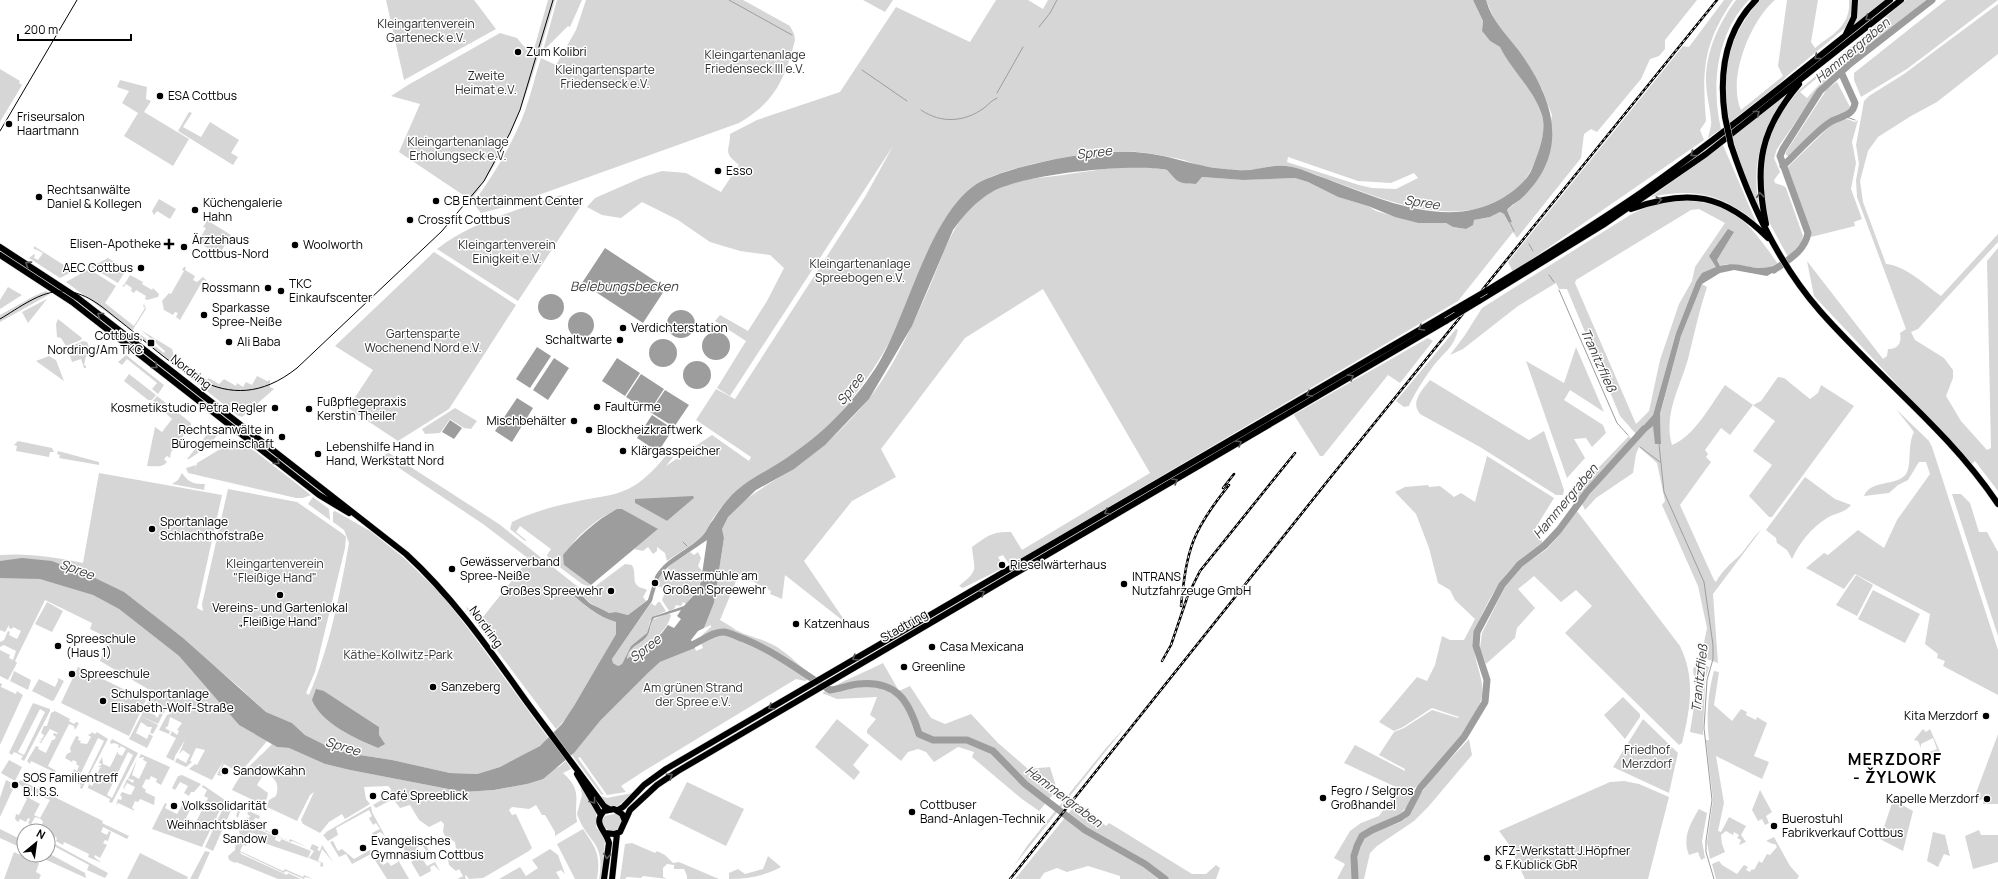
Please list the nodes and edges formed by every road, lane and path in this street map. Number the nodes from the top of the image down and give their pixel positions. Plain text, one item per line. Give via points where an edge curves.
1 (1756, 0) edge
2 (1855, 0) edge
3 (1890, 0) edge
4 (1901, 0) edge
5 (1845, 36) junction
6 (1808, 74) junction
7 (1622, 212) junction
8 (1768, 233) junction
9 (1773, 244) junction
10 (0, 247) edge
11 (0, 255) edge
12 (56, 282) junction
13 (49, 286) junction
14 (1998, 504) edge
15 (363, 520) junction
16 (572, 764) junction
17 (609, 809) junction
18 (618, 810) junction
19 (601, 815) junction
20 (625, 820) junction
21 (605, 833) junction
22 (617, 834) junction
23 (604, 879) edge
24 (612, 879) edge

1 - 8 main road, bridge via 1738,24 1727,49 1722,84 1731,144 1745,184
2 - 5 main road via 1854,17
3 -> 5 main road, Stadtring
4 - 6 main road
5 -> 18 main road, Stadtring, bridge via 1641,192 1565,243 666,769 651,779
7 -> 6 main road via 1706,154
8 -> 6 main road via 1760,189 1764,144 1778,114
7 -> 9 main road via 1661,198 1706,199 1737,212
20 -> 7 main road, Stadtring, bridge via 630,810 657,785 1539,266
8 - 9 main road
9 - 14 main road via 1791,273 1836,328 1954,448
12 -> 10 main road, Nordring
11 - 13 main road, Nordring
12 - 13 main road
15 -> 12 main road, Nordring
13 -> 15 main road, Nordring via 326,500
15 - 16 main road, Nordring via 406,554 445,593 478,633
16 - 17 main road, Nordring
16 -> 19 main road, Nordring via 584,790
17 - 18 main road
17 - 19 main road
18 - 20 main road
19 - 21 main road via 600,826
20 - 22 main road, Stadtring via 623,829
21 - 22 main road
21 -> 23 main road via 608,843
22 - 24 main road, Stadtring

